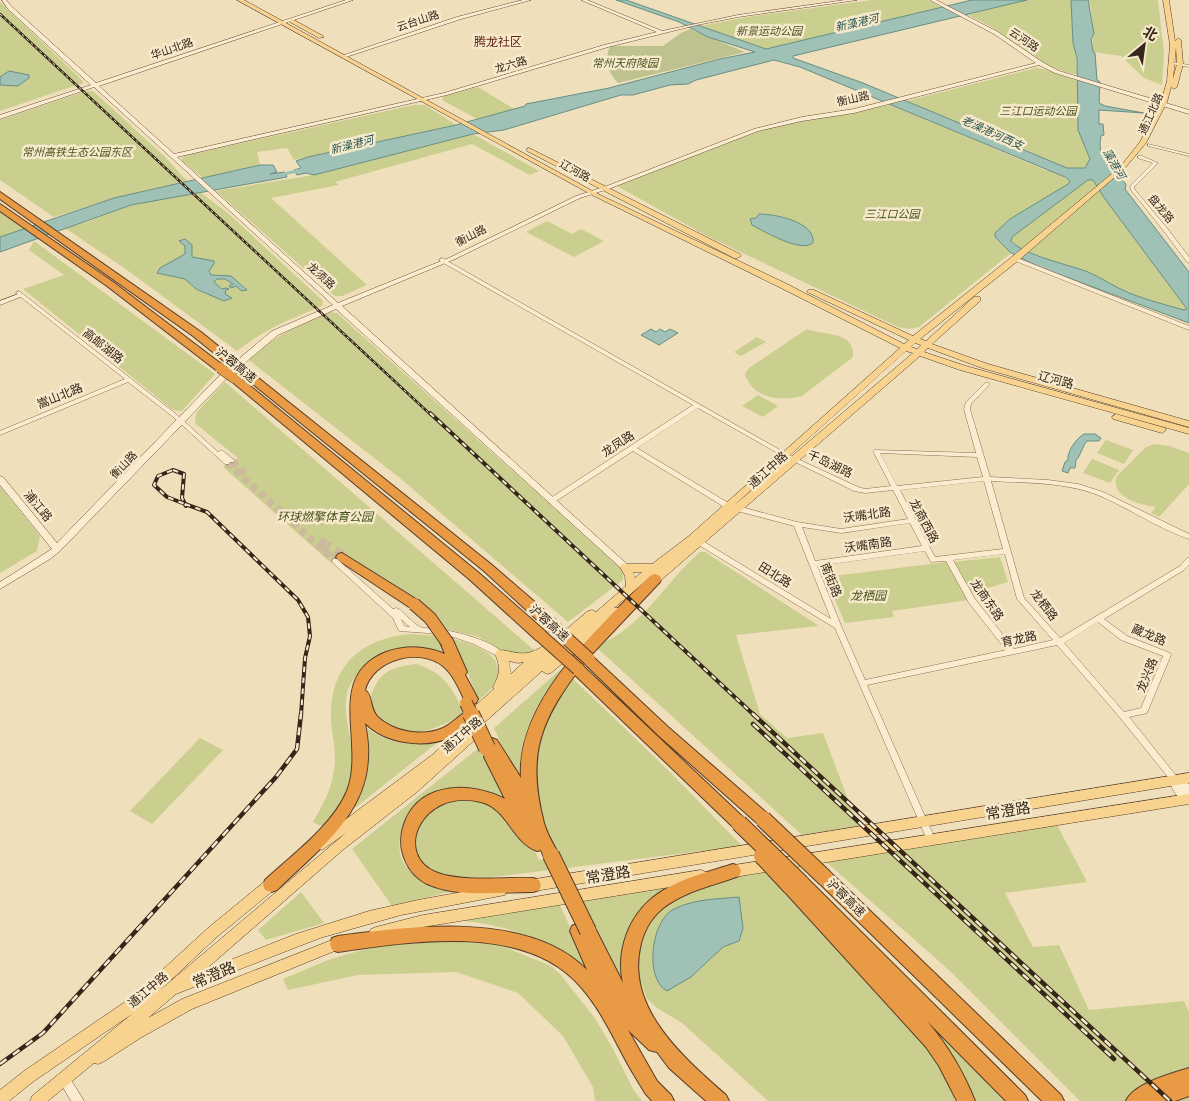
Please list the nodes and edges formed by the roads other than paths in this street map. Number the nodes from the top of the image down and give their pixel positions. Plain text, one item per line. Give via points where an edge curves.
1 (4, 0) edge
2 (240, 0) edge
3 (251, 0) edge
4 (341, 0) edge
5 (351, 0) edge
6 (529, 0) edge
7 (583, 0) edge
8 (587, 0) edge
9 (855, 0) edge
10 (932, 0) edge
11 (1166, 0) edge
12 (1172, 0) edge
13 (288, 19) junction
14 (280, 22) junction
15 (665, 33) junction
16 (351, 54) junction
17 (344, 56) junction
18 (1038, 62) junction
19 (1172, 63) junction
20 (1180, 64) junction
21 (1189, 66) edge
22 (94, 84) junction
23 (431, 98) junction
24 (424, 99) junction
25 (1166, 106) junction
26 (1189, 112) edge
27 (0, 115) edge
28 (1150, 145) junction
29 (1189, 155) edge
30 (173, 156) junction
31 (1140, 157) junction
32 (191, 173) joint
33 (1120, 173) junction
34 (602, 187) junction
35 (589, 191) junction
36 (215, 194) joint
37 (0, 195) edge
38 (0, 207) edge
39 (444, 260) junction
40 (1019, 260) junction
41 (1189, 261) edge
42 (20, 294) junction
43 (0, 299) edge
44 (0, 303) edge
45 (336, 304) junction
46 (1189, 328) edge
47 (915, 339) junction
48 (906, 348) junction
49 (921, 348) junction
50 (979, 372) junction
51 (238, 374) junction
52 (128, 380) junction
53 (1007, 380) junction
54 (986, 384) junction
55 (1098, 401) junction
56 (698, 405) junction
57 (1189, 418) edge
58 (178, 419) junction
59 (1189, 424) edge
60 (1189, 431) edge
61 (0, 433) edge
62 (1189, 436) edge
63 (633, 448) junction
64 (979, 455) junction
65 (789, 457) junction
66 (229, 462) tunnel mouth
67 (0, 479) edge
68 (987, 479) junction
69 (894, 487) junction
70 (551, 501) junction
71 (732, 508) junction
72 (911, 521) junction
73 (797, 524) junction
74 (1189, 537) edge
75 (699, 542) junction
76 (55, 547) junction
77 (926, 548) junction
78 (1008, 551) junction
79 (948, 558) junction
80 (339, 559) junction
81 (1189, 560) edge
82 (813, 564) junction
83 (625, 567) junction
84 (654, 574) junction
85 (0, 580) edge
86 (0, 586) edge
87 (631, 587) junction
88 (1098, 618) junction
89 (838, 628) junction
90 (419, 630) junction
91 (1059, 642) junction
92 (1012, 652) junction
93 (500, 654) junction
94 (539, 655) junction
95 (1167, 655) joint
96 (584, 664) junction
97 (463, 682) junction
98 (863, 682) junction
99 (494, 694) junction
100 (470, 706) junction
101 (1123, 715) junction
102 (489, 746) junction
103 (1189, 778) edge
104 (1175, 780) junction
105 (401, 784) junction
106 (1189, 797) edge
107 (923, 821) junction
108 (537, 827) junction
109 (931, 839) junction
110 (543, 852) junction
111 (733, 871) junction
112 (796, 884) junction
113 (271, 885) junction
114 (533, 885) junction
115 (583, 931) junction
116 (338, 944) junction
117 (169, 992) junction
118 (140, 1000) junction
119 (635, 1060) junction
120 (681, 1066) junction
121 (1189, 1077) edge
122 (64, 1079) junction
123 (1189, 1087) edge
124 (1056, 1097) edge
125 (0, 1099) edge
126 (37, 1101) edge
127 (78, 1101) edge
128 (665, 1101) edge
129 (720, 1101) edge
130 (966, 1101) edge
131 (1019, 1101) edge
132 (1135, 1101) edge
133 (1158, 1101) edge

1 - 22 street, 龙须路
2 - 14 main road, 辽河路
3 - 13 main road, 辽河路
4 - 13 street, 华山北路
5 - 13 street, 华山北路
6 - 16 street, 云台山路 via 459,18
7 - 15 street
8 - 15 street
9 - 15 street, 龙六路 via 738,16
10 - 18 street, 云河路 via 996,33
11 - 19 main road, 通江北路 via 1173,45
12 - 20 main road, 通江北路
13 - 14 street, 华山北路
13 - 16 main road, 辽河路
14 - 17 main road, 辽河路
14 - 22 street, 华山北路
15 - 23 street, 龙六路 via 606,46
16 - 17 street, 云台山路
16 - 23 main road, 辽河路
17 - 24 main road, 辽河路
18 - 25 street, 云河路
18 - 34 street, 衡山路 via 883,102 761,126
19 - 20 street
19 - 25 main road, 通江北路
20 - 21 street
20 - 25 main road, 通江北路
22 - 27 street, 华山北路
22 - 30 street, 龙须路
23 - 24 street, 龙六路
23 - 34 main road, 辽河路
24 - 30 street, 龙六路
24 - 35 main road, 辽河路
25 - 26 street
25 - 28 main road, 通江北路
25 - 33 main road, 通江北路
28 - 29 street
28 - 31 main road, 通江北路
30 - 32 street, 龙须路
31 - 33 main road, 通江北路
31 - 41 street, 盘龙路 via 1156,163 1132,190
32 - 36 street, 龙须路
33 - 40 main road, 通江北路
34 - 35 street, 衡山路
34 - 47 main road, 辽河路 via 809,292
35 - 39 street, 衡山路
35 - 48 main road, 辽河路
36 - 45 street, 龙须路
37 - 51 highway, 沪蓉高速, bridge via 197,334 230,360
38 - 51 highway, 沪蓉高速, bridge via 220,368
39 - 45 street, 衡山路
39 - 56 street, 千岛湖路
40 - 46 street
40 - 47 main road
40 - 49 main road
42 - 43 street
42 - 44 street
42 - 52 street, 高邮湖路
45 - 58 street, 衡山路 via 267,335
45 - 70 street, 龙须路
47 - 48 main road, 通江中路
47 - 49 main road, 辽河路
48 - 49 main road, 辽河路
48 - 65 main road, 通江中路
49 - 50 main road, 辽河路
49 - 55 main road, 辽河路
49 - 65 main road, 通江中路
50 - 53 main road, 辽河路
50 - 54 main road via 986,376
51 - 96 highway, 沪蓉高速, bridge via 541,636
51 - 96 highway, 沪蓉高速, bridge via 480,562 553,626
52 - 58 street, 高邮湖路
52 - 61 street, 嵩山北路
53 - 54 main road
53 - 55 main road, 辽河路
54 - 64 street, 龙栖路 via 968,403
55 - 57 main road via 1117,398
55 - 59 main road, 辽河路
55 - 60 main road, 辽河路
55 - 62 main road via 1112,416
56 - 63 street, 龙凤路
56 - 65 street, 千岛湖路
58 - 66 street, 高邮湖路
58 - 76 street, 衡山路
63 - 70 street, 龙凤路
63 - 71 street
64 - 68 street, 龙栖路
64 - 69 street, 龙商西路 via 876,451
65 - 69 street, 千岛湖路 via 856,489
65 - 71 main road, 通江中路
67 - 76 street, 浦江路
68 - 69 street, 千岛湖路
68 - 74 street, 千岛湖路 via 1076,486 1100,494
68 - 78 street, 龙栖路
69 - 72 street, 龙商西路
70 - 83 street, 龙须路
71 - 73 street
71 - 75 main road, 通江中路
71 - 84 main road, 通江中路
72 - 73 street, 沃嘴北路 via 840,531
72 - 77 street, 龙商西路
73 - 82 street, 南街路
75 - 84 main road, 通江中路
75 - 89 street, 田北路
76 - 85 street, 衡山路
76 - 86 street, 衡山路 via 47,557
77 - 79 street, 龙商西路 via 933,560
77 - 82 street, 沃嘴南路
78 - 79 street, 龙商西路
78 - 91 street, 龙栖路 via 1022,599
79 - 92 street, 龙商东路 via 972,601
80 - 90 street
80 - 90 street via 396,616 402,629
80 - 97 highway, bridge via 414,604 430,618 447,642
81 - 88 street, 育龙路 via 1182,568
82 - 89 street, 南街路
83 - 84 main road
83 - 87 main road
84 - 87 main road, 通江中路
84 - 108 highway via 586,650 546,706 528,763
84 - 117 main road, 通江中路 via 413,788 340,845
87 - 94 main road
87 - 105 main road, 通江中路 via 436,758
88 - 91 street, 育龙路
88 - 95 street, 藏龙路 via 1124,638
89 - 98 street, 南街路
90 - 93 street via 461,635
91 - 92 street, 育龙路
91 - 101 street, 龙栖路
92 - 98 street, 育龙路
93 - 94 main road via 518,659
93 - 99 main road via 507,672
94 - 99 main road
95 - 101 street, 龙兴路 via 1144,710
96 - 112 highway, 沪蓉高速, bridge via 624,711
96 - 124 highway, 沪蓉高速, bridge via 763,819
97 - 100 highway
97 - 113 highway via 449,663 424,652 394,655 370,668 357,693 361,759 352,797 332,825
98 - 107 street, 南街路
99 - 100 main road
100 - 100 highway via 445,733 422,738 387,732 372,720 364,707 364,695 374,673 386,664 399,659 423,658 446,671
100 - 102 highway, bridge
100 - 105 main road
101 - 104 street, 龙栖路
102 - 108 highway via 519,788
102 - 110 highway
103 - 104 main road, 常澄路
104 - 106 street via 1177,788
104 - 107 main road, 常澄路
105 - 113 main road, 通江中路
106 - 109 main road, 常澄路
107 - 109 street, 南街路
107 - 114 main road, 常澄路
108 - 110 highway
109 - 111 main road, 常澄路
110 - 114 highway via 504,806 484,796 465,794 452,794 426,804 414,820 407,840 412,862 432,879
110 - 115 highway
111 - 116 main road, 常澄路 via 423,921
111 - 120 highway via 693,884 661,900 644,917 632,943 628,959 630,984 639,1009 655,1035
112 - 130 highway via 854,958 899,1002 940,1050 960,1083
112 - 131 highway, 沪蓉高速
113 - 118 main road, 通江中路 via 213,932
114 - 117 main road, 常澄路 via 371,917 288,943
115 - 119 highway
115 - 120 highway via 633,1022
116 - 119 highway via 407,935 488,935 556,955 577,970 591,987
116 - 122 main road, 常澄路 via 186,1004
117 - 118 main road, 常澄路
117 - 122 main road, 通江中路
118 - 125 main road, 通江中路
119 - 128 highway
120 - 129 highway
121 - 132 highway via 1167,1083
122 - 126 main road, 通江中路
122 - 127 street
123 - 133 highway via 1176,1090

